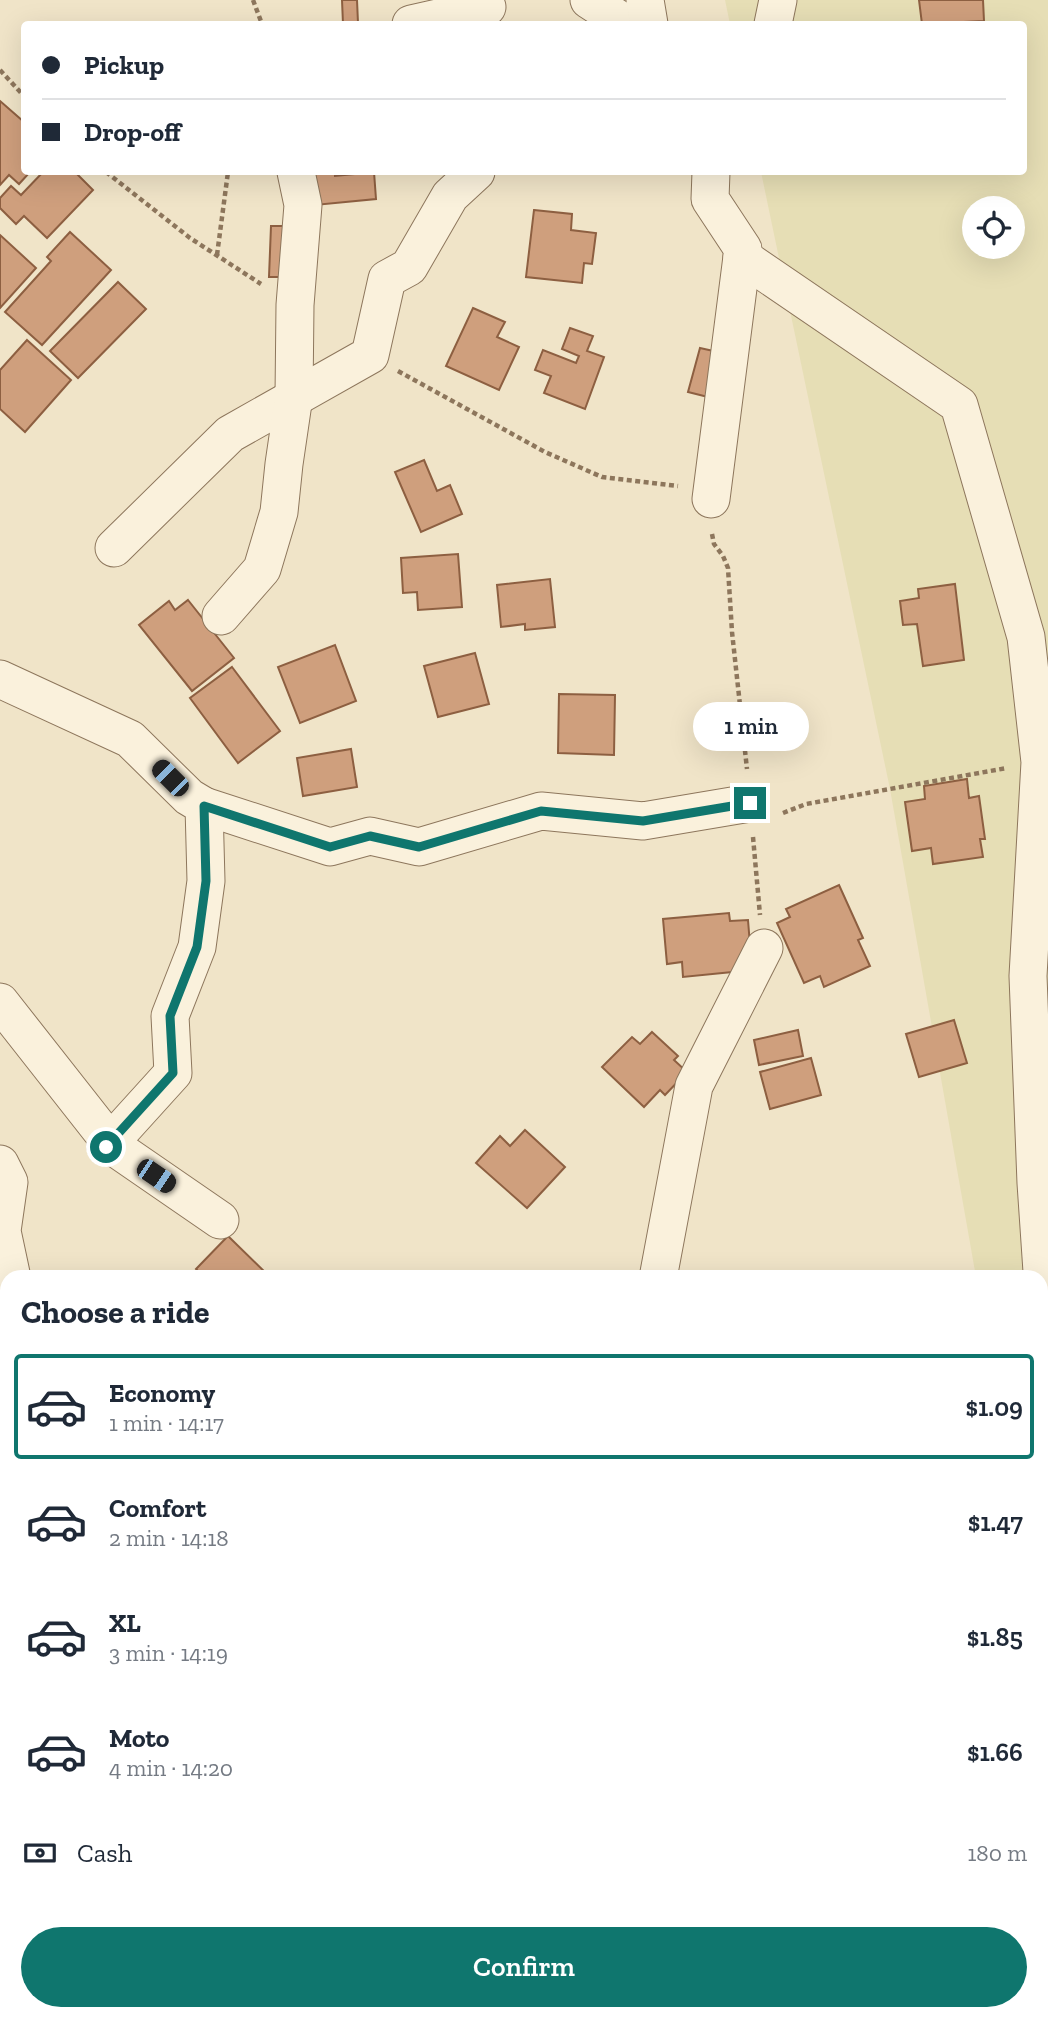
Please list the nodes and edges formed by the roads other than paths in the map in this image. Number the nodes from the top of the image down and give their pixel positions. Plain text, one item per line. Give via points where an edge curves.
1 (645, 0) edge
2 (778, 0) edge
3 (487, 2) edge
4 (421, 21) edge
5 (648, 21) edge
6 (774, 21) edge
7 (297, 175) edge
8 (473, 175) edge
9 (711, 175) edge
10 (742, 257) junction
11 (295, 396) junction
12 (711, 499) road end
13 (114, 548) dead end
14 (221, 617) dead end
15 (0, 680) edge
16 (204, 806) junction
17 (751, 814) road end
18 (764, 948) road end
19 (0, 1002) edge
20 (108, 1145) junction
21 (0, 1164) edge
22 (219, 1220) dead end
23 (10, 1270) edge
24 (660, 1270) edge
25 (1042, 1270) edge

1 - 5 street
2 - 6 street
3 - 4 street
7 - 11 street via 303,205 295,305
8 - 11 street via 450,197 409,267 387,279 370,355
9 - 10 street via 710,199 743,249
10 - 12 street
10 - 25 street via 959,405 1026,637 1040,762 1028,976
11 - 13 street via 230,434
11 - 14 street via 279,513 262,569
15 - 16 street via 130,739
16 - 17 street via 330,847 370,836 419,847 541,811 643,821
16 - 20 street via 206,881 197,947 170,1016 173,1073
18 - 24 street via 694,1086
19 - 20 street
20 - 22 street
21 - 23 street via 9,1182 2,1230

